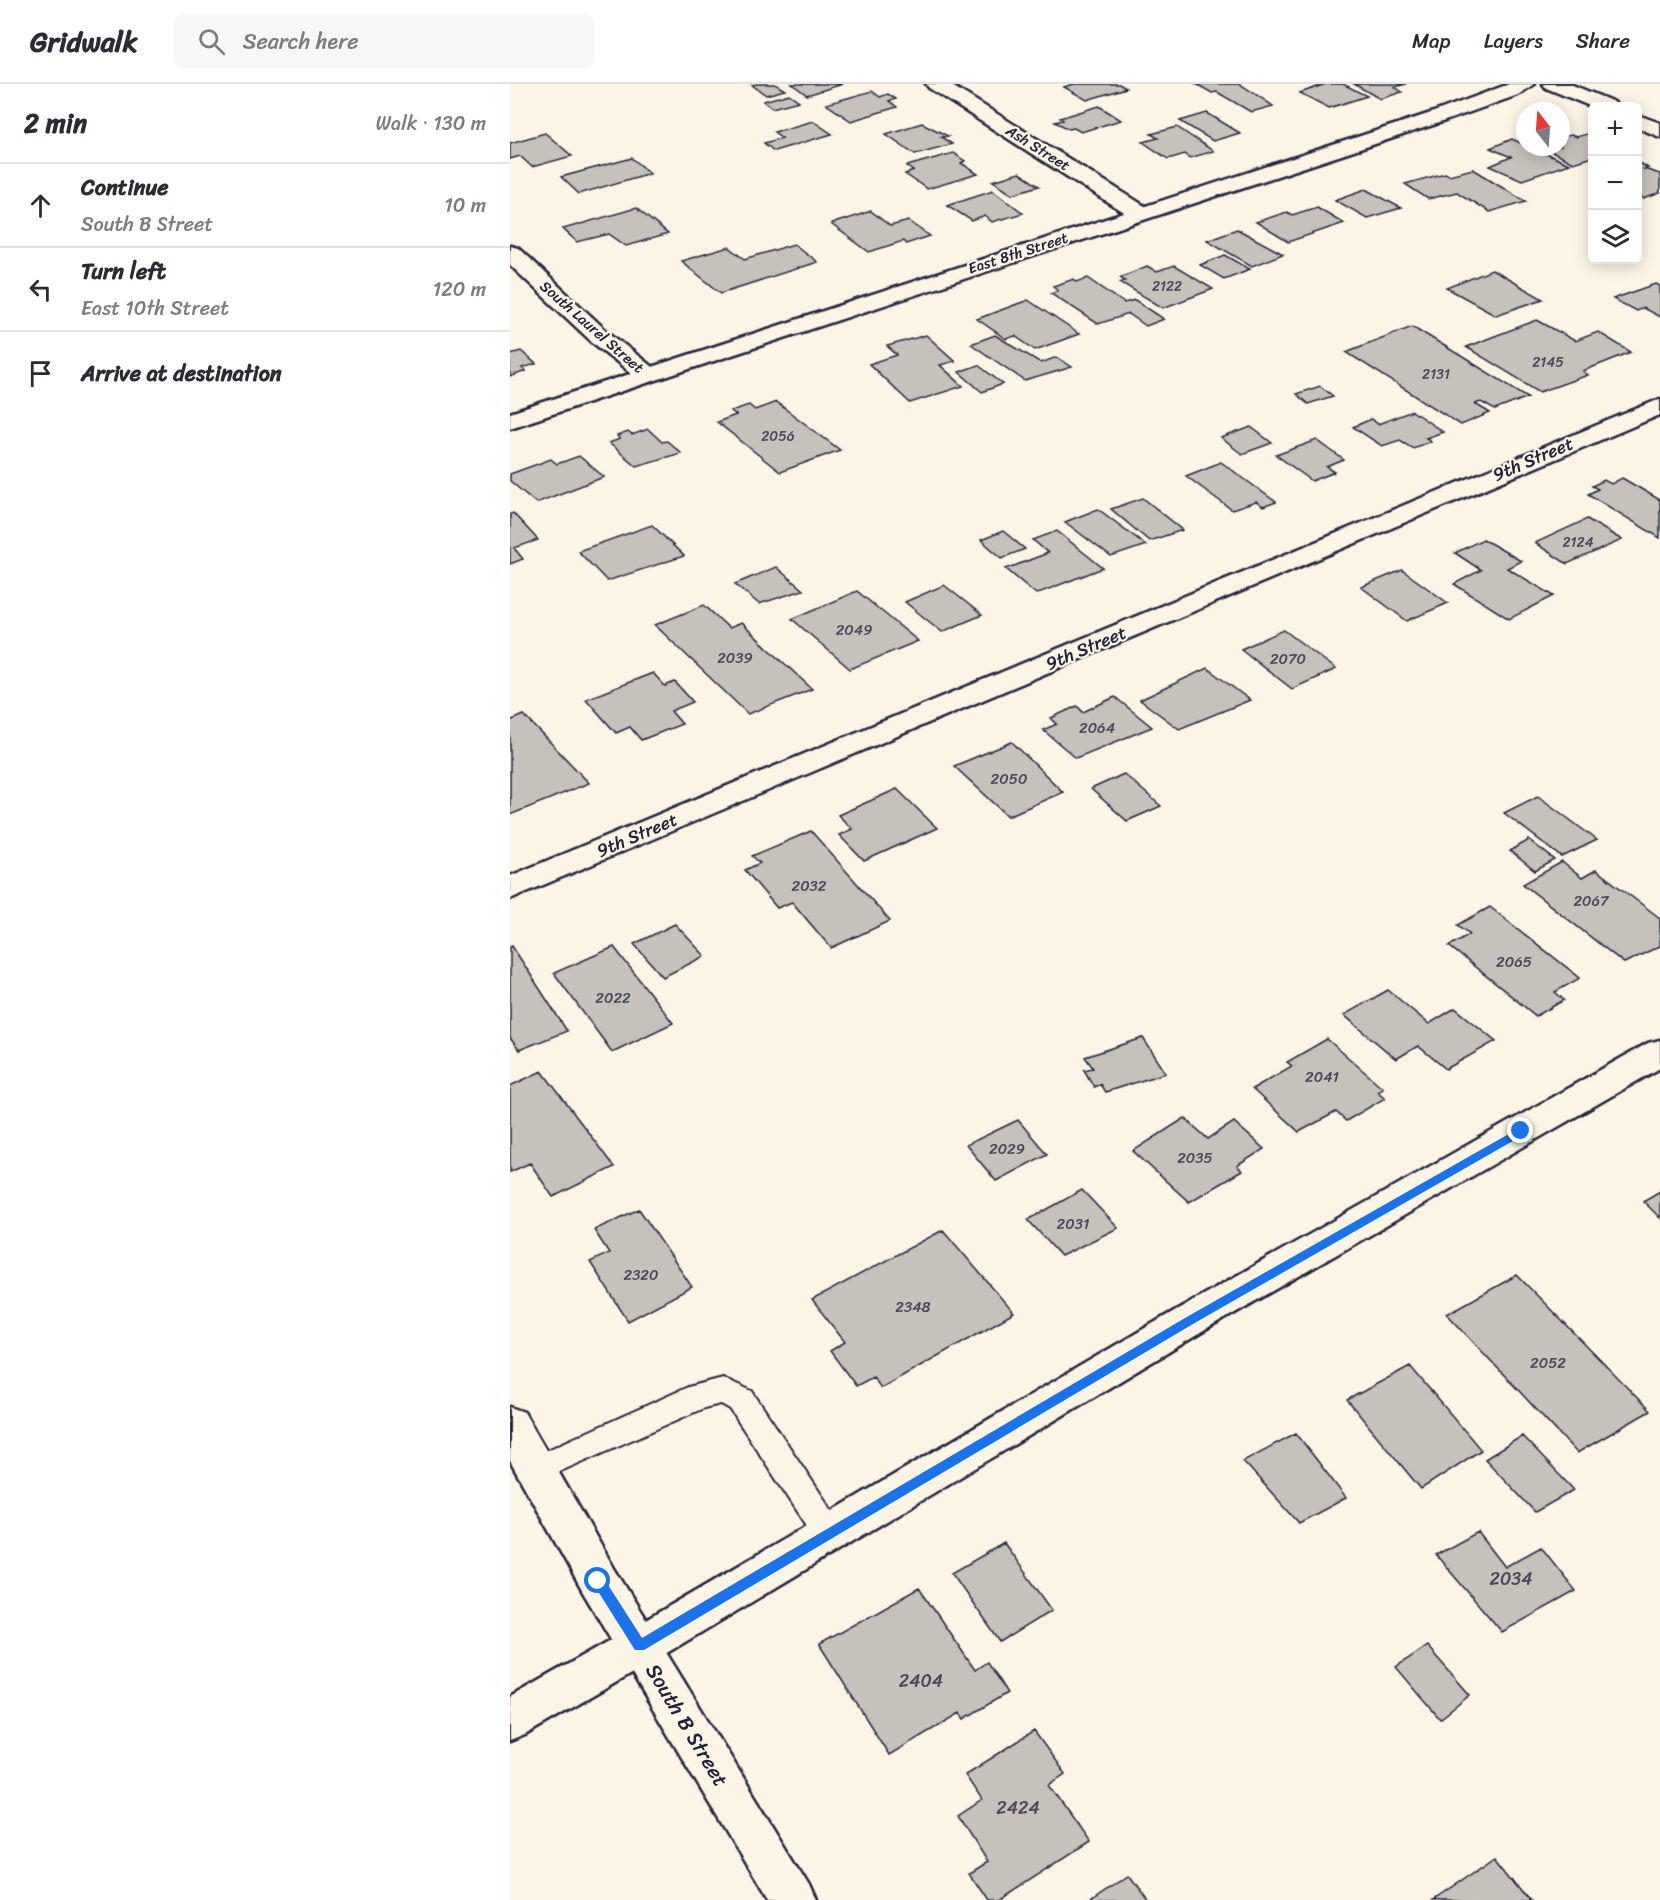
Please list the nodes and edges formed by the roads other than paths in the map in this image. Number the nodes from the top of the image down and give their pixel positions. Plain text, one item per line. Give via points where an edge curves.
1 (936, 84) edge
2 (1524, 84) edge
3 (1553, 84) edge
4 (1597, 102) edge
5 (1642, 123) edge
6 (1660, 131) edge
7 (1140, 213) junction
8 (510, 253) edge
9 (648, 375) junction
10 (1660, 406) edge
11 (510, 420) edge
12 (510, 888) edge
13 (1660, 1052) edge
14 (510, 1424) edge
15 (536, 1469) junction
16 (830, 1534) junction
17 (640, 1646) junction
18 (510, 1720) edge
19 (793, 1900) edge

1 - 7 street, Ash Street
2 - 7 street, East 8th Street via 1438,117
3 - 4 street
5 - 6 street
7 - 9 street, East 8th Street
8 - 9 street, South Laurel Street via 600,337
9 - 11 street, East 8th Street
10 - 12 street, 9th Street
13 - 16 street via 1189,1321
14 - 15 street, South B Street
15 - 16 lane via 699,1396 723,1391 741,1400
15 - 17 street, South B Street via 598,1581
16 - 17 street
17 - 18 street
17 - 19 street, South B Street

